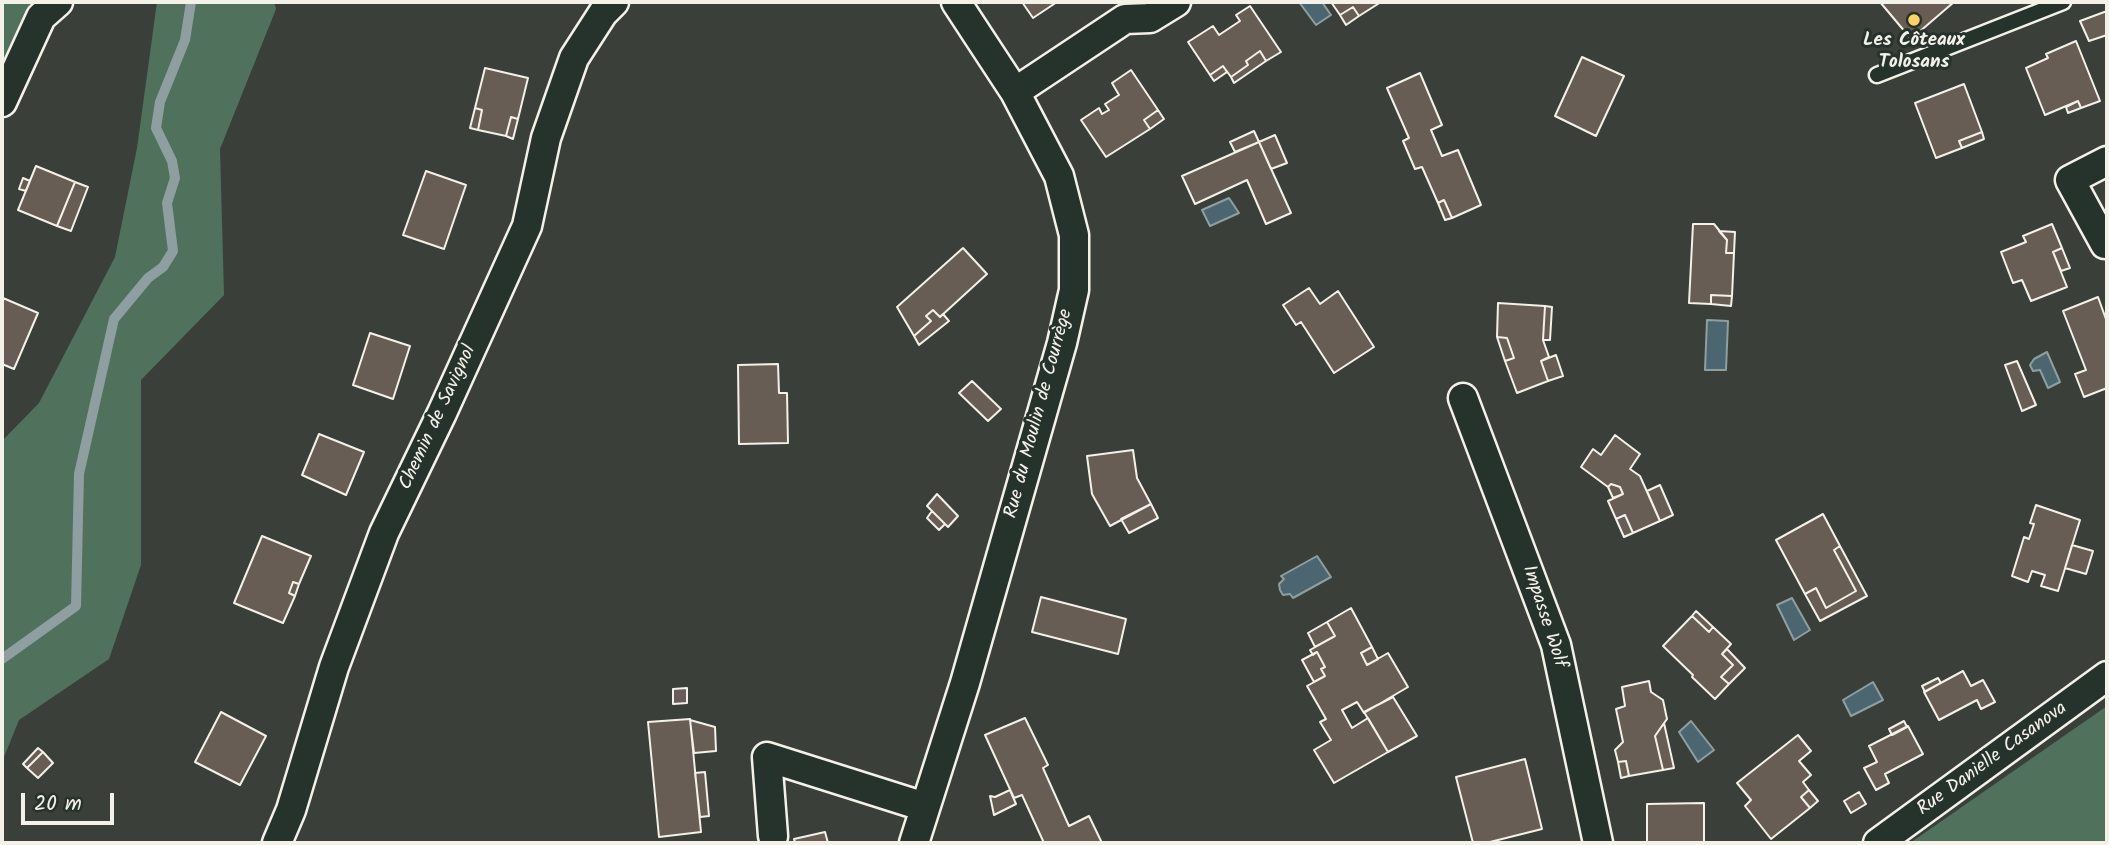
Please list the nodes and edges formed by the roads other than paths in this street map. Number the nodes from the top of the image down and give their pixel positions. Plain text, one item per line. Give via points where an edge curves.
1 (58, 2) edge
2 (614, 2) edge
3 (956, 2) edge
4 (1176, 2) edge
5 (2063, 2) edge
6 (1877, 75) dead end
7 (1016, 92) junction
8 (2, 102) edge
9 (2107, 162) edge
10 (2107, 244) edge
11 (1462, 398) dead end
12 (2107, 676) edge
13 (925, 807) junction
14 (773, 836) dead end
15 (276, 843) edge
16 (914, 843) edge
17 (1598, 843) edge
18 (1878, 843) edge

1 - 8 street via 41,18
2 - 15 street, Chemin de Savignol via 574,58 546,138 527,226 384,533
3 - 7 street, Rue du Moulin de Courrège
4 - 7 street via 1150,18 1125,19
5 - 6 lane
7 - 13 street, Rue du Moulin de Courrège via 1059,176 1074,235 1074,290
9 - 10 street via 2070,180
11 - 17 street, Impasse Wolf via 1556,645
12 - 18 street, Rue Danielle Casanova
13 - 14 street via 767,757
13 - 16 street, Rue du Moulin de Courrège

